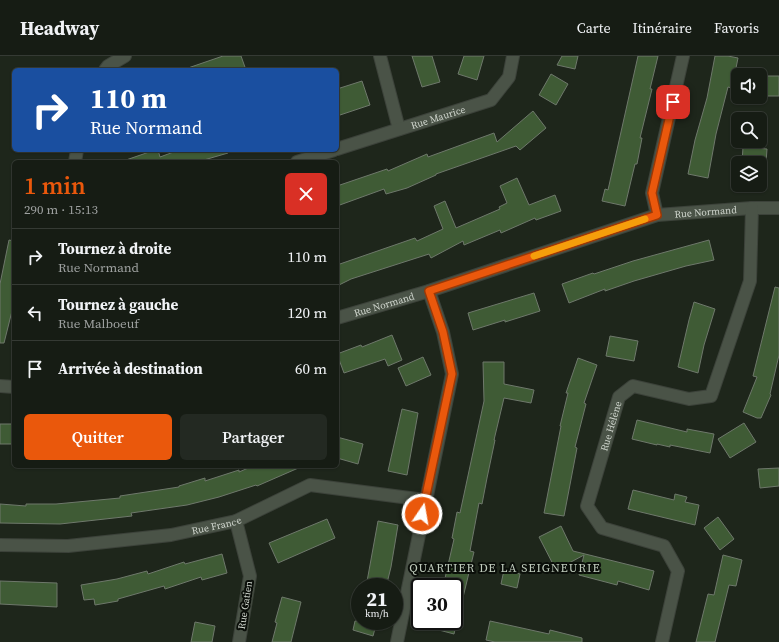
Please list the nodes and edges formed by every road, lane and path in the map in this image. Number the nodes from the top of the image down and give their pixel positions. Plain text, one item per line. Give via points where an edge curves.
1 (125, 56) edge
2 (380, 56) edge
3 (513, 56) edge
4 (683, 56) edge
5 (106, 68) edge
6 (399, 129) junction
7 (339, 148) edge
8 (328, 152) edge
9 (303, 160) edge
10 (752, 208) junction
11 (779, 208) edge
12 (657, 215) junction
13 (429, 291) junction
14 (339, 317) edge
15 (0, 386) edge
16 (12, 386) edge
17 (425, 500) junction
18 (236, 521) junction
19 (0, 545) edge
20 (239, 642) edge
21 (397, 642) edge
22 (662, 642) edge

1 - 5 street
2 - 6 street
3 - 6 street, Rue Maurice via 509,77 491,100
4 - 12 street via 652,193
6 - 7 street, Rue Maurice
8 - 9 street
10 - 11 street, Rue Normand
10 - 12 street, Rue Normand
10 - 22 street, Rue Hélène via 750,281 711,396 689,400 633,386 619,397 587,506 602,528 664,546 678,571
12 - 13 street, Rue Normand
13 - 14 street, Rue Normand
13 - 17 street via 443,332 452,374
15 - 16 street
17 - 18 street, Rue France via 310,484
17 - 21 street
18 - 19 street, Rue France via 171,535 68,546
18 - 20 street, Rue Gatien via 250,576

